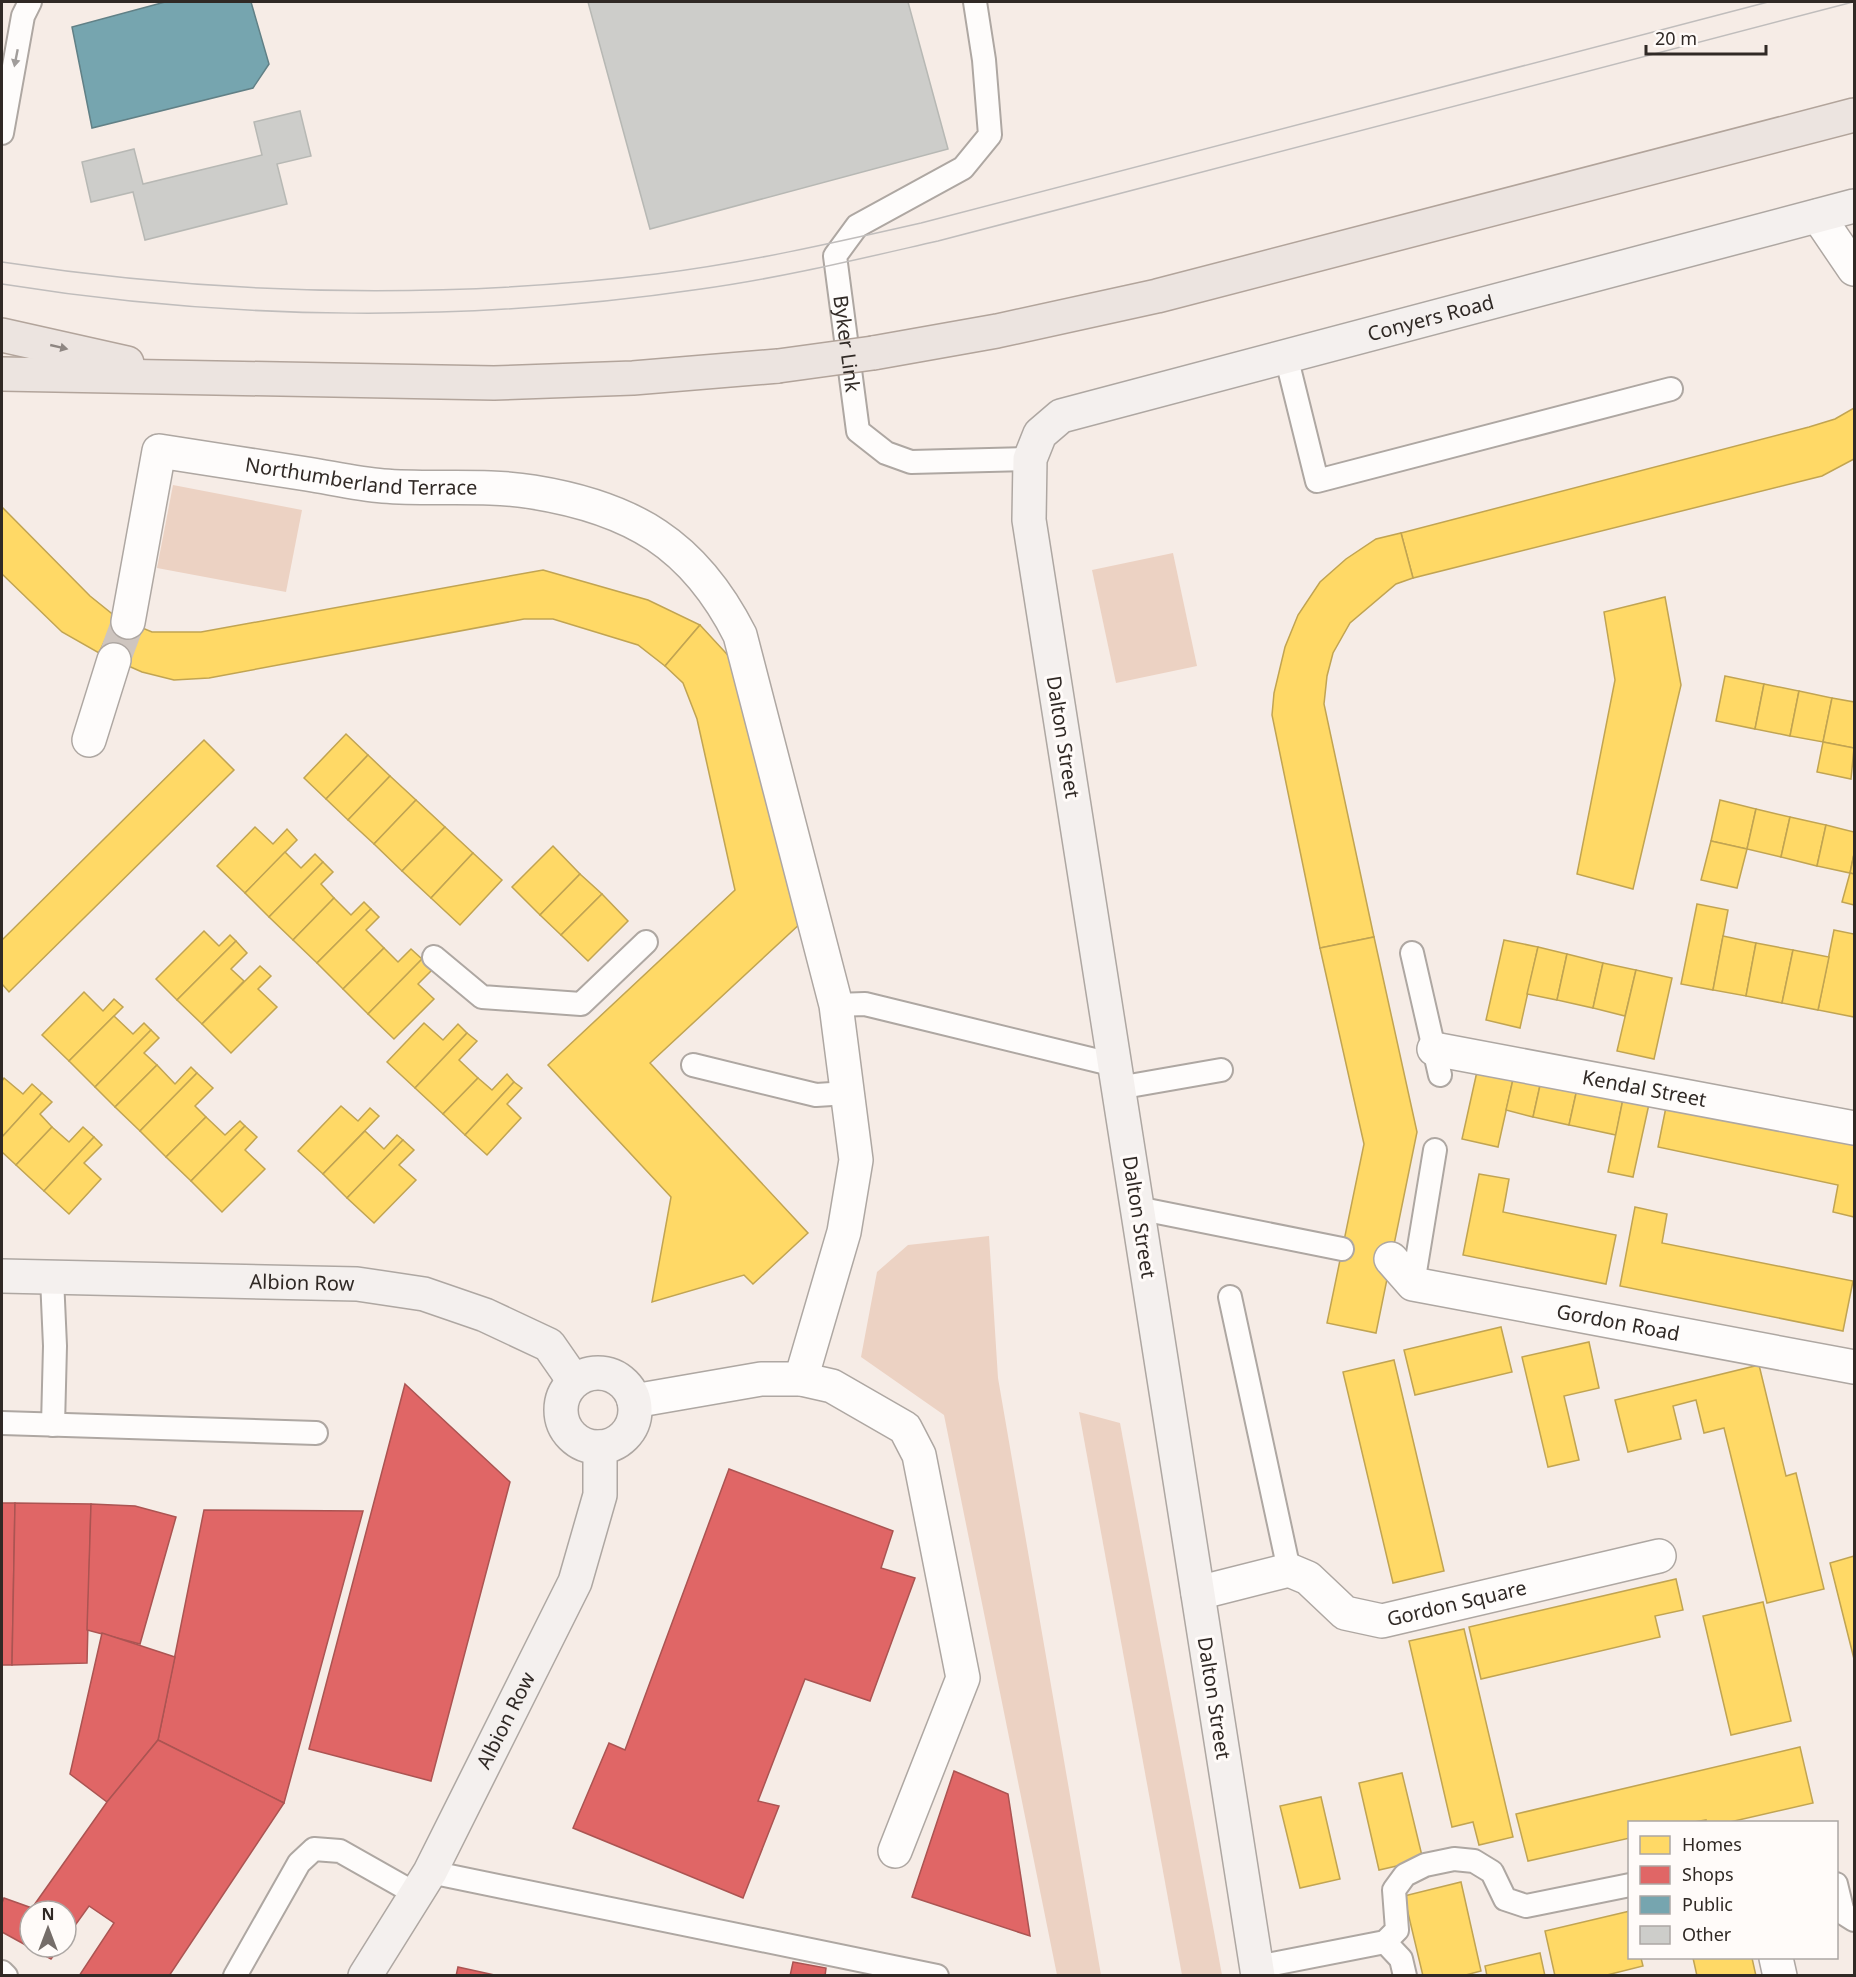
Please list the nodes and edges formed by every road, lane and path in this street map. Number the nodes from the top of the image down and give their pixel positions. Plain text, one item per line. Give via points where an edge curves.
1 (30, 2) edge
2 (975, 2) edge
3 (1854, 115) edge
4 (2, 133) edge
5 (1854, 206) edge
6 (1818, 216) junction
7 (1854, 269) edge
8 (2, 335) edge
9 (1286, 356) junction
10 (2, 375) edge
11 (182, 376) junction
12 (1671, 389) dead end
13 (1030, 459) junction
14 (128, 622) tunnel mouth
15 (114, 660) tunnel mouth
16 (89, 740) dead end
17 (646, 942) dead end
18 (1412, 953) dead end
19 (434, 957) dead end
20 (851, 1004) junction
21 (1437, 1062) joint
22 (693, 1065) dead end
23 (1221, 1070) dead end
24 (1117, 1077) junction
25 (848, 1093) junction
26 (1854, 1128) edge
27 (1435, 1150) dead end
28 (1137, 1208) junction
29 (1342, 1249) dead end
30 (1391, 1259) dead end
31 (2, 1276) edge
32 (52, 1278) junction
33 (1413, 1284) junction
34 (1230, 1297) dead end
35 (1854, 1367) edge
36 (801, 1379) junction
37 (574, 1381) junction
38 (634, 1401) junction
39 (2, 1424) edge
40 (53, 1425) junction
41 (316, 1433) dead end
42 (600, 1447) junction
43 (1659, 1556) dead end
44 (1289, 1570) junction
45 (1198, 1593) junction
46 (895, 1851) dead end
47 (423, 1883) junction
48 (1628, 1885) edge
49 (1838, 1892) edge
50 (1854, 1920) edge
51 (1385, 1942) junction
52 (1776, 1959) edge
53 (1257, 1971) edge
54 (2, 1972) edge
55 (6, 1976) edge
56 (234, 1976) edge
57 (364, 1976) edge
58 (937, 1976) edge
59 (1405, 1976) edge
60 (1780, 1976) edge

1 -> 4 lane via 23,16
2 - 13 lane, Byker Link via 990,135 963,168 857,226 835,256 858,431 886,453 911,462
3 - 11 main road, bridge via 1158,296 873,353 778,366 633,378 494,383
5 - 6 street, Conyers Road
6 - 7 street
6 - 9 street, Conyers Road
8 -> 11 main road
9 - 12 lane via 1317,481
9 - 13 street, Conyers Road via 1061,416 1040,434
10 - 11 main road
13 - 24 street, Dalton Street via 1029,520
14 - 20 street, Northumberland Terrace via 159,451 382,486 532,492 579,502 643,527 672,544 710,585 740,635
15 - 16 street
17 - 19 lane via 581,1004 482,997
18 - 21 lane
20 - 24 lane via 1065,1054
20 - 25 street
21 - 26 street, Kendal Street
22 - 25 lane via 816,1095
23 - 24 lane
24 - 28 street, Dalton Street
25 - 36 street via 856,1160 853,1193
27 - 33 lane
28 - 29 lane
28 - 45 street, Dalton Street
30 - 33 street
31 - 32 street, Albion Row
32 - 37 street, Albion Row via 357,1284 424,1294 485,1315 549,1345
32 - 40 lane
33 - 35 street, Gordon Road
34 - 44 lane
36 - 38 street via 761,1379
36 - 46 street via 832,1386 905,1428 919,1455 959,1655 963,1678
37 - 38 street via 585,1374 610,1374 621,1380
37 - 42 street via 561,1400 563,1422 577,1441
38 - 42 street via 635,1412 627,1432 610,1445
39 - 40 lane
40 - 41 lane
42 - 47 street, Albion Row via 600,1495 575,1582
43 - 44 street, Gordon Square via 1382,1621 1346,1613 1308,1578
44 - 45 street
45 - 53 street, Dalton Street
47 - 56 lane via 340,1851 314,1849 299,1863
47 - 57 street, Albion Row
47 - 58 lane
48 - 51 lane via 1526,1906 1504,1899 1492,1872 1474,1861 1454,1859 1425,1865 1405,1875 1394,1890 1397,1930
49 - 50 lane via 1843,1913
51 - 53 lane
51 - 59 lane via 1401,1959
52 - 60 street
54 - 55 lane

